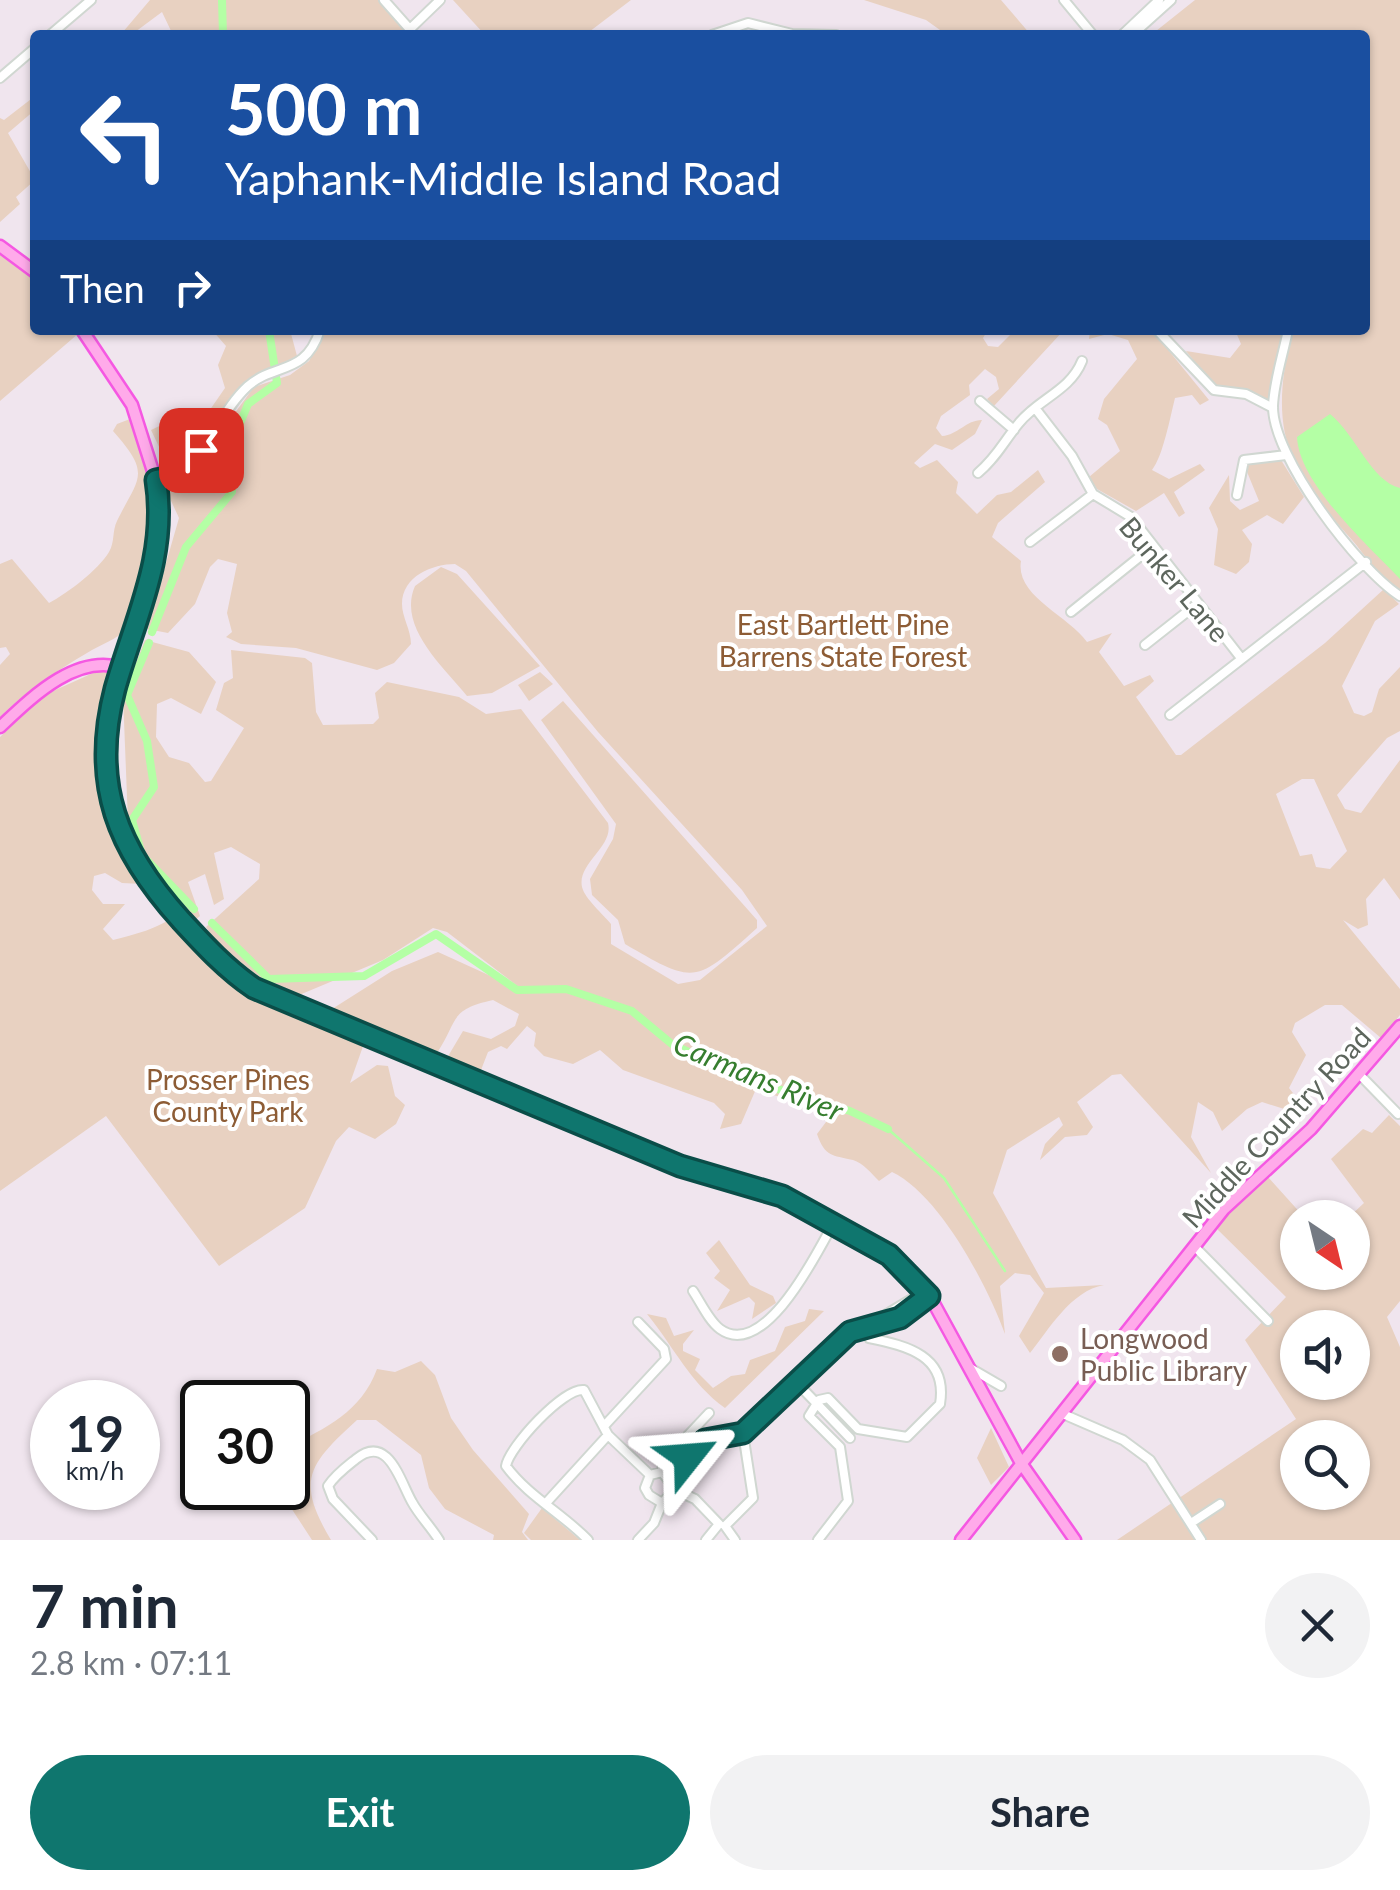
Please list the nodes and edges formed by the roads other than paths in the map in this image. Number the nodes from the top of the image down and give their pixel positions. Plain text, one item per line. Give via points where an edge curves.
1 (91, 0) edge
2 (384, 0) edge
3 (397, 0) edge
4 (440, 0) edge
5 (1064, 0) edge
6 (1159, 0) edge
7 (1171, 0) edge
8 (394, 10) junction
9 (56, 30) edge
10 (410, 30) edge
11 (414, 30) edge
12 (728, 30) edge
13 (774, 30) edge
14 (1089, 30) edge
15 (1127, 30) edge
16 (1138, 30) edge
17 (30, 52) edge
18 (0, 78) edge
19 (0, 246) edge
20 (30, 268) edge
21 (85, 335) edge
22 (317, 335) edge
23 (1162, 335) edge
24 (1287, 335) edge
25 (1082, 361) dead end
26 (980, 402) dead end
27 (1035, 408) junction
28 (1273, 408) junction
29 (1014, 430) junction
30 (1286, 455) junction
31 (978, 472) dead end
32 (156, 480) junction
33 (1093, 494) junction
34 (1237, 495) dead end
35 (1030, 542) dead end
36 (1153, 546) junction
37 (1366, 562) junction
38 (1400, 596) edge
39 (1197, 604) junction
40 (1070, 612) dead end
41 (1144, 644) dead end
42 (1241, 658) junction
43 (122, 668) junction
44 (1170, 714) dead end
45 (0, 727) edge
46 (1400, 1026) edge
47 (1359, 1074) junction
48 (1398, 1114) edge
49 (833, 1224) junction
50 (1194, 1246) junction
51 (910, 1272) junction
52 (693, 1291) dead end
53 (927, 1294) junction
54 (911, 1306) junction
55 (942, 1317) junction
56 (638, 1322) dead end
57 (1268, 1322) dead end
58 (864, 1325) junction
59 (970, 1368) junction
60 (796, 1382) junction
61 (1001, 1386) dead end
62 (816, 1404) junction
63 (709, 1412) dead end
64 (1063, 1414) junction
65 (858, 1429) junction
66 (606, 1430) junction
67 (743, 1433) junction
68 (850, 1438) junction
69 (840, 1448) junction
70 (1021, 1463) junction
71 (678, 1469) junction
72 (662, 1472) junction
73 (650, 1476) junction
74 (675, 1485) junction
75 (546, 1503) junction
76 (662, 1503) junction
77 (1220, 1504) dead end
78 (1191, 1523) junction
79 (372, 1540) edge
80 (439, 1540) edge
81 (588, 1540) edge
82 (638, 1540) edge
83 (706, 1540) edge
84 (734, 1540) edge
85 (818, 1540) edge
86 (961, 1540) edge
87 (1075, 1540) edge
88 (1201, 1540) edge

1 - 9 street
2 - 8 street
3 - 8 street
4 - 11 street
5 - 14 street
6 - 15 street
7 - 16 street
8 - 10 street
12 - 13 street via 748,24
17 - 18 street
19 - 20 main road
21 - 32 main road via 132,405
22 - 32 street via 300,362 246,389 176,476
23 - 28 street via 1214,390 1246,394
24 - 28 street
25 - 27 street via 1071,380
26 - 29 street
27 - 29 street
27 - 33 street, Bunker Lane
28 - 30 street
29 - 31 street via 1002,452
30 - 34 street via 1244,460
30 - 37 street via 1309,496
32 - 43 main road via 156,560
33 - 35 street
33 - 36 street, Bunker Lane via 1131,518
36 - 39 street, Bunker Lane
36 - 40 street
37 - 38 street
37 - 42 street
39 - 41 street
39 - 42 street, Bunker Lane
42 - 44 street
43 - 45 main road via 102,664 76,672 41,690
43 - 49 main road via 106,736 114,816 150,886 233,973 313,1014 680,1166 782,1196
46 - 47 main road, Middle Country Road
47 - 48 street
47 - 50 main road, Middle Country Road
49 - 51 main road
49 - 52 street via 793,1296 747,1334 716,1327
50 - 57 street
50 - 64 main road, Middle Country Road
51 - 53 main road
51 - 54 street
53 - 54 street
53 - 55 main road
54 - 55 street
54 - 58 street via 891,1322
55 - 59 main road
56 - 66 street via 666,1359
58 - 60 street
58 - 65 street via 870,1338 908,1346 929,1360 942,1393 939,1407 909,1436
59 - 61 street
59 - 70 main road
60 - 62 street
60 - 67 street
62 - 65 street via 828,1398
62 - 68 street
62 - 69 street via 809,1416
63 - 72 street via 663,1462
64 - 70 main road, Middle Country Road
64 - 78 street via 1140,1452
65 - 68 street
66 - 73 street
66 - 75 street
66 - 75 street via 589,1396 577,1388 508,1457 507,1469
67 - 71 street via 705,1440
67 - 84 street via 753,1498 726,1526
68 - 69 street
69 - 85 street via 847,1505
70 - 86 main road, Middle Country Road
70 - 87 main road
71 - 72 street
71 - 74 street
72 - 73 street
72 - 74 street
73 - 76 street via 646,1490
74 - 76 street
74 - 83 street via 719,1524
75 - 81 street
76 - 82 street
77 - 78 street
78 - 88 street
79 - 80 street via 328,1486 372,1451 396,1466

